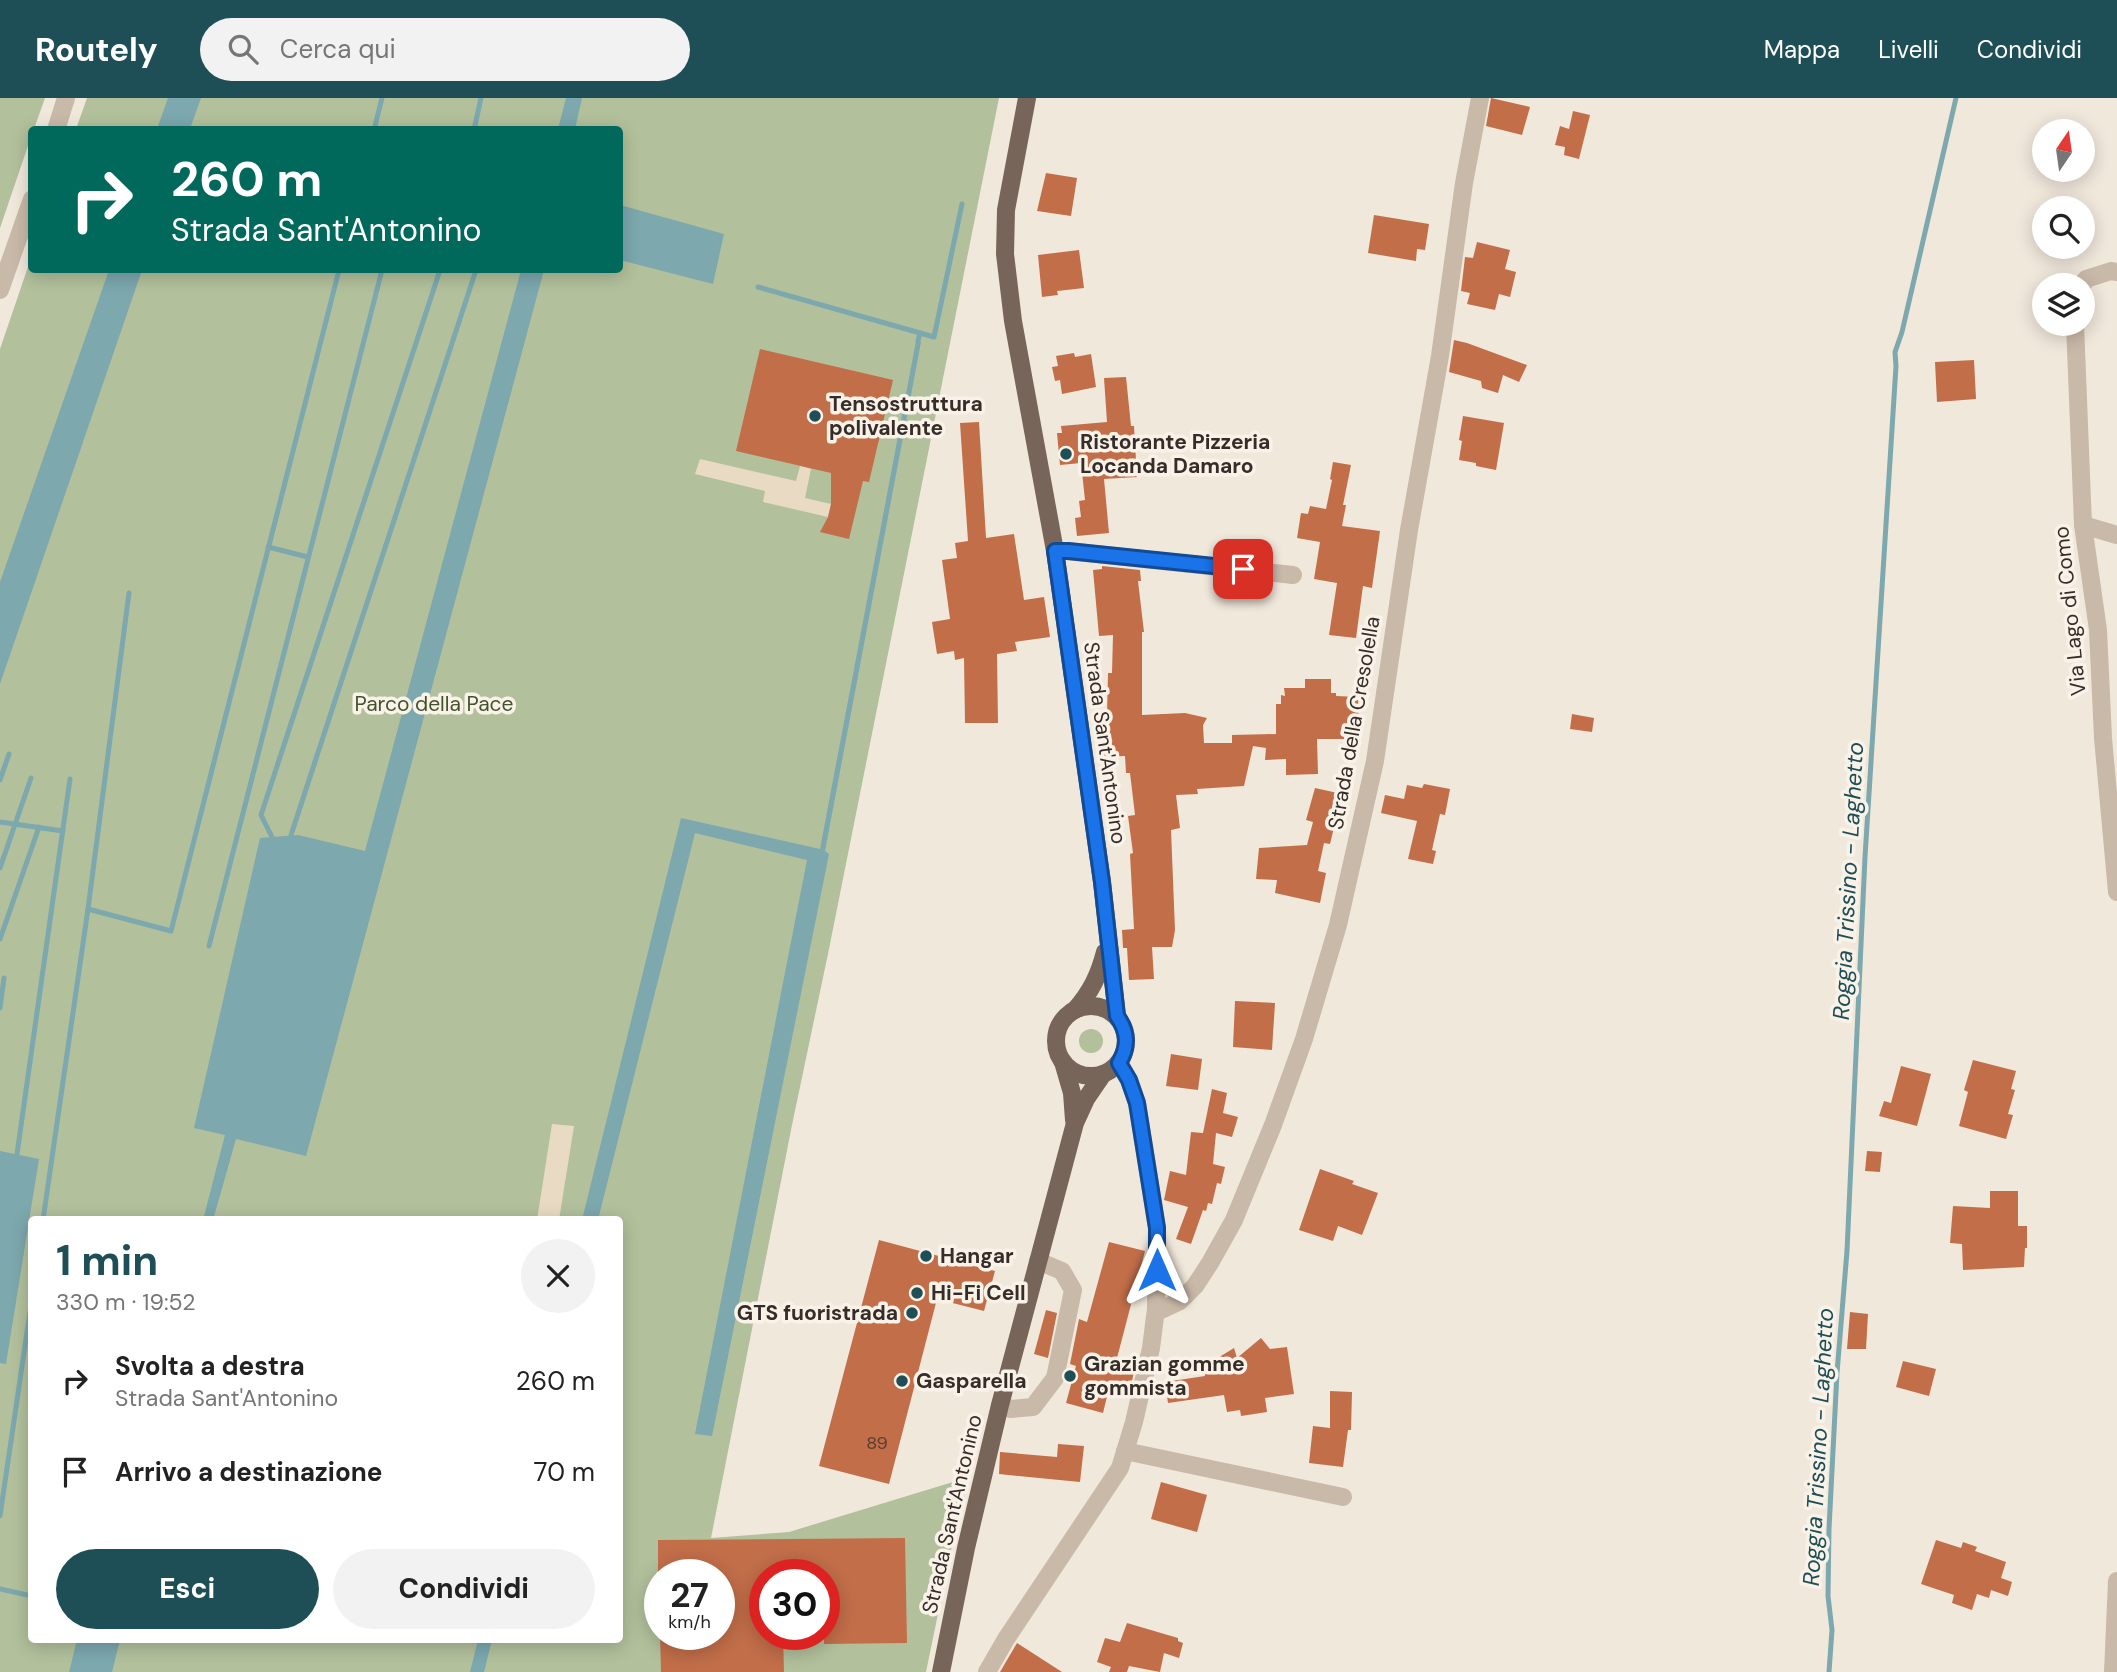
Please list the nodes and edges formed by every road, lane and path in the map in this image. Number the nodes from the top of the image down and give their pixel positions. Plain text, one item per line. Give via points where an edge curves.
1 (66, 98) edge
2 (1027, 98) edge
3 (1480, 98) edge
4 (57, 126) edge
5 (28, 210) edge
6 (2117, 272) edge
7 (2095, 276) edge
8 (0, 290) edge
9 (2075, 336) edge
10 (2083, 526) junction
11 (2117, 535) edge
12 (1055, 551) junction
13 (1293, 575) dead end
14 (2115, 845) edge
15 (2117, 892) edge
16 (1108, 942) junction
17 (1075, 1010) junction
18 (1117, 1016) junction
19 (1063, 1062) junction
20 (1119, 1063) junction
21 (1103, 1074) junction
22 (1074, 1123) junction
23 (1038, 1261) junction
24 (1156, 1309) junction
25 (1000, 1405) junction
26 (1125, 1451) junction
27 (1343, 1497) dead end
28 (2117, 1581) edge
29 (941, 1672) edge
30 (987, 1672) edge
31 (2113, 1672) edge

1 - 4 street
2 - 12 main road, Strada Sant'Antonino via 1006,210 1005,254
3 - 24 street, Strada della Cresolella via 1375,761 1338,925 1273,1125 1234,1220 1195,1286 1180,1301
5 - 8 street
6 - 7 street
9 - 10 street, Via Lago di Como
10 - 11 street
10 - 14 street, Via Lago di Como via 2098,630 2103,738
12 - 13 street
12 - 16 main road, Strada Sant'Antonino
14 - 15 street, Via Lago di Como
16 - 17 main road, Strada Sant'Antonino via 1098,976
16 - 18 main road, Strada Sant'Antonino
17 - 18 main road via 1097,1006
17 - 19 main road, Strada Sant'Antonino via 1059,1027 1056,1039
18 - 20 main road, Strada Sant'Antonino via 1126,1044
19 - 21 main road via 1081,1074
19 - 22 main road, Strada Sant'Antonino
20 - 21 main road, Strada Sant'Antonino
20 - 24 street via 1137,1103 1157,1228
21 - 22 main road, Strada Sant'Antonino
22 - 23 main road, Strada Sant'Antonino
23 - 25 main road, Strada Sant'Antonino
23 - 25 street via 1062,1271 1073,1290 1055,1378 1033,1407
24 - 26 street
25 - 29 main road, Strada Sant'Antonino
26 - 27 street
26 - 30 street via 1120,1468
28 - 31 street

